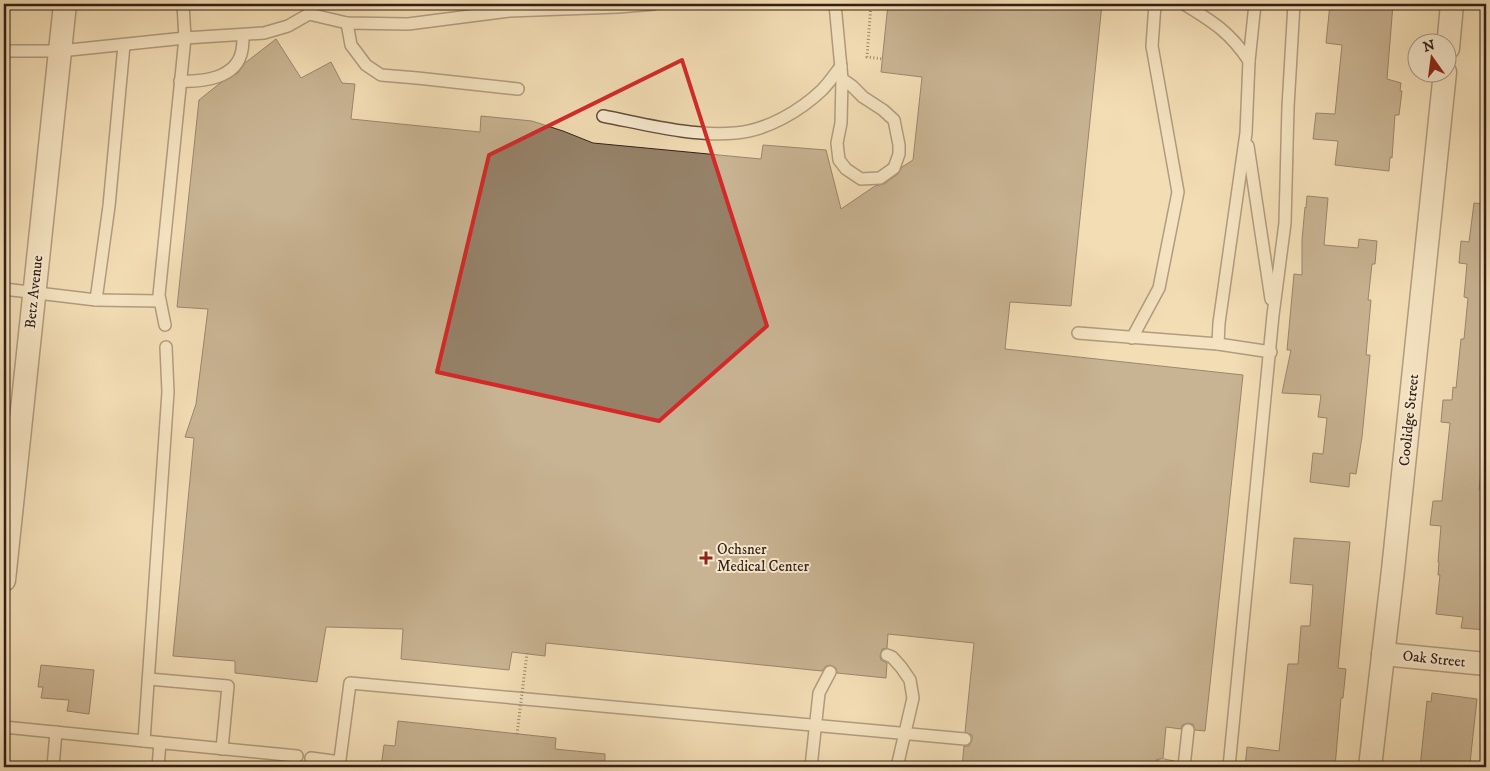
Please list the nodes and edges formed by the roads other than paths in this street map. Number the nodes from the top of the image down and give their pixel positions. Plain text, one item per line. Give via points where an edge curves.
1 (65, 4) edge
2 (183, 4) edge
3 (654, 4) edge
4 (835, 4) edge
5 (1155, 4) edge
6 (1184, 4) edge
7 (1255, 4) edge
8 (1294, 4) edge
9 (1452, 4) edge
10 (309, 9) edge
11 (346, 24) junction
12 (1449, 32) edge
13 (243, 34) junction
14 (185, 38) junction
15 (124, 45) junction
16 (4, 51) edge
17 (60, 52) junction
18 (1249, 61) junction
19 (841, 66) junction
20 (842, 79) junction
21 (180, 81) junction
22 (1444, 82) edge
23 (518, 89) dead end
24 (603, 116) dead end
25 (1246, 133) junction
26 (4, 290) edge
27 (34, 293) junction
28 (96, 300) junction
29 (160, 301) junction
30 (1274, 315) junction
31 (165, 325) dead end
32 (1078, 333) dead end
33 (1132, 338) junction
34 (1218, 344) junction
35 (166, 347) dead end
36 (1271, 352) junction
37 (4, 580) edge
38 (1382, 654) junction
39 (887, 655) dead end
40 (1486, 664) edge
41 (830, 672) dead end
42 (149, 679) junction
43 (816, 725) junction
44 (4, 727) edge
45 (1188, 730) dead end
46 (56, 732) junction
47 (906, 734) junction
48 (964, 739) dead end
49 (144, 741) junction
50 (160, 743) junction
51 (222, 749) junction
52 (297, 756) dead end
53 (311, 758) dead end
54 (340, 764) edge
55 (53, 767) edge
56 (158, 767) edge
57 (812, 767) edge
58 (897, 767) edge
59 (1184, 767) edge
60 (1229, 767) edge
61 (1370, 767) edge

1 - 17 street, Betz Avenue
2 - 14 lane
3 - 11 lane via 509,10 408,24
4 - 19 lane
5 - 33 lane via 1152,46 1178,192 1159,288
6 - 18 lane via 1218,25 1238,44
7 - 18 lane
8 - 30 lane via 1285,223
9 - 12 street
10 - 11 lane
10 - 13 lane via 288,26 264,33
11 - 23 lane via 351,45 366,65 381,75
13 - 14 lane
13 - 21 lane via 242,52 229,70 202,82
14 - 15 lane
14 - 21 lane
15 - 17 lane
15 - 28 lane via 109,206
16 - 17 lane
17 - 27 street, Betz Avenue
18 - 25 lane
19 - 20 lane
19 - 24 lane via 823,89 800,108 768,125 736,134 698,133
20 - 20 lane via 837,143 839,160 861,179 880,178 894,168 899,154 894,120
21 - 29 lane
22 - 38 street, Coolidge Street
25 - 30 lane
25 - 34 lane via 1218,323
26 - 27 lane
27 - 28 lane
27 - 37 street, Betz Avenue
28 - 29 lane
29 - 31 lane
30 - 36 lane
32 - 33 lane
33 - 34 lane
34 - 36 lane
35 - 42 lane via 168,392
36 - 60 lane
38 - 40 street, Oak Street
38 - 61 street, Coolidge Street
39 - 47 lane via 910,680 913,698
41 - 43 lane via 819,693
42 - 49 lane
42 - 51 lane via 228,686
43 - 47 lane
43 - 54 lane via 350,683
43 - 57 lane
44 - 46 lane
45 - 59 lane
46 - 49 lane
46 - 55 lane
47 - 48 lane
47 - 58 lane
49 - 50 lane
50 - 51 lane
50 - 56 lane
51 - 52 lane
53 - 54 lane

